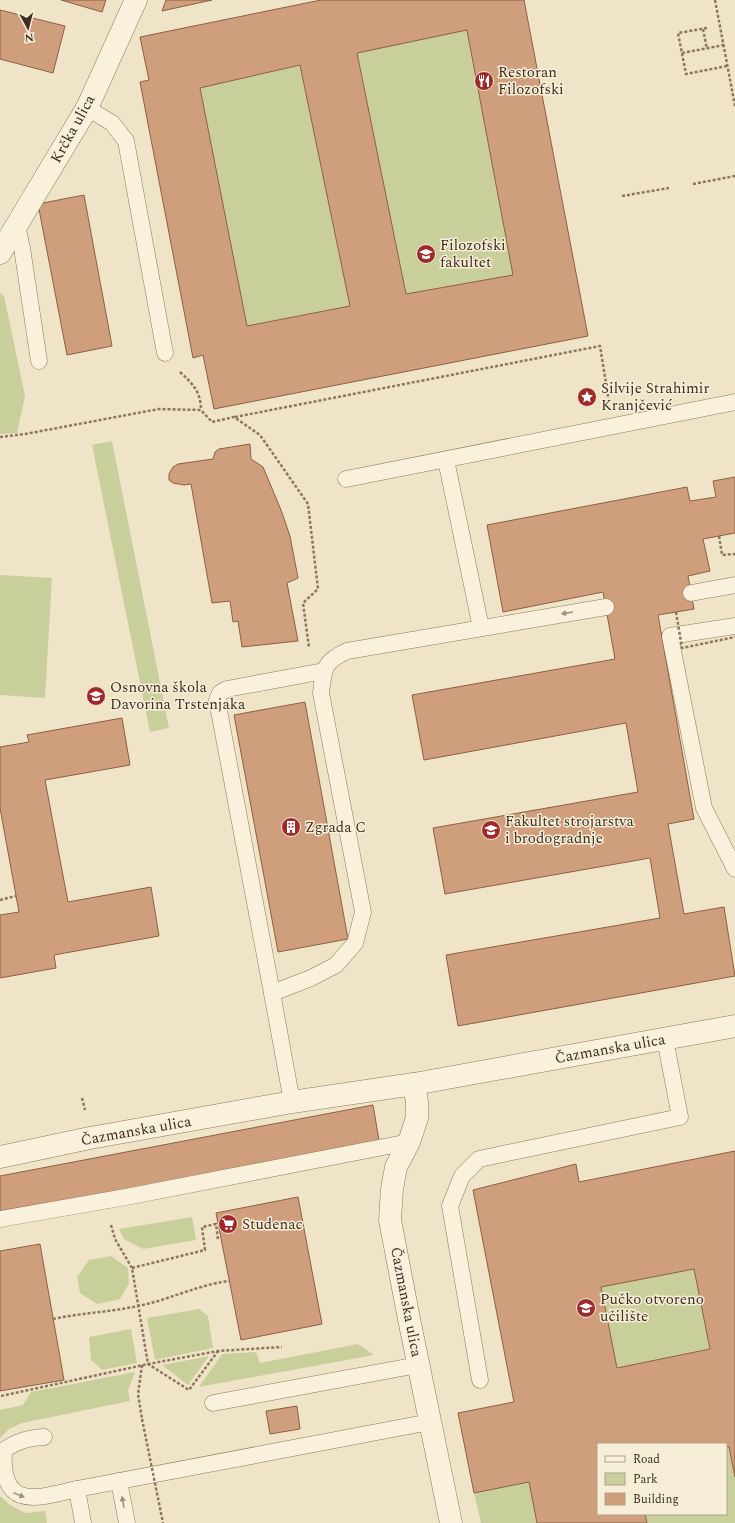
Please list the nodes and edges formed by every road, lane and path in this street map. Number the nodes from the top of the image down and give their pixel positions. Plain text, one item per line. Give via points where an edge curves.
1 (136, 0) edge
2 (715, 0) edge
3 (707, 28) dead end
4 (703, 29) junction
5 (724, 45) junction
6 (707, 49) junction
7 (682, 53) junction
8 (727, 66) junction
9 (735, 106) edge
10 (87, 108) junction
11 (735, 176) edge
12 (693, 184) dead end
13 (669, 188) dead end
14 (622, 196) dead end
15 (17, 226) junction
16 (0, 253) edge
17 (165, 353) joint
18 (39, 362) dead end
19 (616, 401) dead end
20 (735, 402) edge
21 (201, 410) junction
22 (234, 417) junction
23 (0, 437) edge
24 (446, 460) junction
25 (346, 479) dead end
26 (719, 536) dead end
27 (735, 554) edge
28 (735, 585) edge
29 (691, 593) dead end
30 (606, 607) dead end
31 (676, 612) dead end
32 (735, 626) edge
33 (482, 628) junction
34 (735, 637) edge
35 (318, 672) junction
36 (735, 869) edge
37 (16, 896) dead end
38 (0, 900) edge
39 (272, 993) junction
40 (735, 1026) edge
41 (665, 1039) junction
42 (414, 1084) junction
43 (82, 1098) dead end
44 (292, 1102) junction
45 (85, 1110) dead end
46 (408, 1142) junction
47 (0, 1158) edge
48 (106, 1200) junction
49 (0, 1220) edge
50 (218, 1240) dead end
51 (132, 1268) junction
52 (229, 1281) dead end
53 (138, 1306) junction
54 (53, 1319) dead end
55 (282, 1347) dead end
56 (218, 1351) junction
57 (148, 1364) junction
58 (142, 1365) junction
59 (418, 1365) junction
60 (480, 1380) dead end
61 (1, 1396) dead end
62 (213, 1403) dead end
63 (430, 1422) junction
64 (44, 1438) dead end
65 (119, 1481) junction
66 (77, 1489) junction
67 (82, 1523) edge
68 (127, 1523) edge
69 (163, 1523) edge
70 (451, 1523) edge

1 - 10 street, Krčka ulica
2 - 5 path
3 - 4 path
4 - 6 path
4 - 7 path via 678,33
5 - 6 path
5 - 8 path
6 - 7 path
7 - 8 path via 686,74
8 - 9 path
10 - 15 street, Krčka ulica
10 - 17 lane via 112,123 126,140
11 - 12 path
13 - 14 path
15 - 16 street, Krčka ulica
15 - 18 lane
17 - 21 path via 173,365 192,383 201,399
19 - 22 path via 610,403 600,346
20 - 24 lane
21 - 22 path via 212,422
21 - 23 path via 159,409
22 - 35 path via 260,435 308,504 318,589 303,602
24 - 25 lane
24 - 33 lane
26 - 27 path via 722,555
28 - 29 lane
30 -> 33 lane
31 - 34 path, bridge via 682,648
32 - 36 lane via 670,636 704,808
33 - 35 lane via 347,651 333,658
35 - 39 lane via 363,912 355,943 336,965
35 - 39 lane via 227,689 220,693 217,700
37 - 38 path
39 - 44 lane
40 - 41 street, Čazmanska ulica
41 - 42 street, Čazmanska ulica
41 - 60 lane via 680,1117 479,1159 462,1176 450,1206
42 - 44 street, Čazmanska ulica
42 - 46 street, Čazmanska ulica via 417,1118
43 - 45 path
44 - 47 street, Čazmanska ulica via 90,1138
46 - 48 lane
46 - 59 street, Čazmanska ulica via 396,1167 390,1220
48 - 49 lane
48 - 51 path via 115,1239
50 - 51 path via 216,1224 202,1227 206,1250
51 - 53 path
52 - 53 path via 208,1284
53 - 54 path
53 - 57 path
55 - 56 path
56 - 57 path
56 - 57 path via 189,1390
57 - 58 path
58 - 61 path
58 - 69 path, bridge via 138,1394
59 - 62 lane
59 - 63 street, Čazmanska ulica
63 - 65 lane
63 - 70 street, Čazmanska ulica
64 -> 66 lane via 30,1438 4,1450 2,1472 8,1489 26,1498 38,1498
65 - 66 lane
68 -> 65 lane
66 - 67 lane

